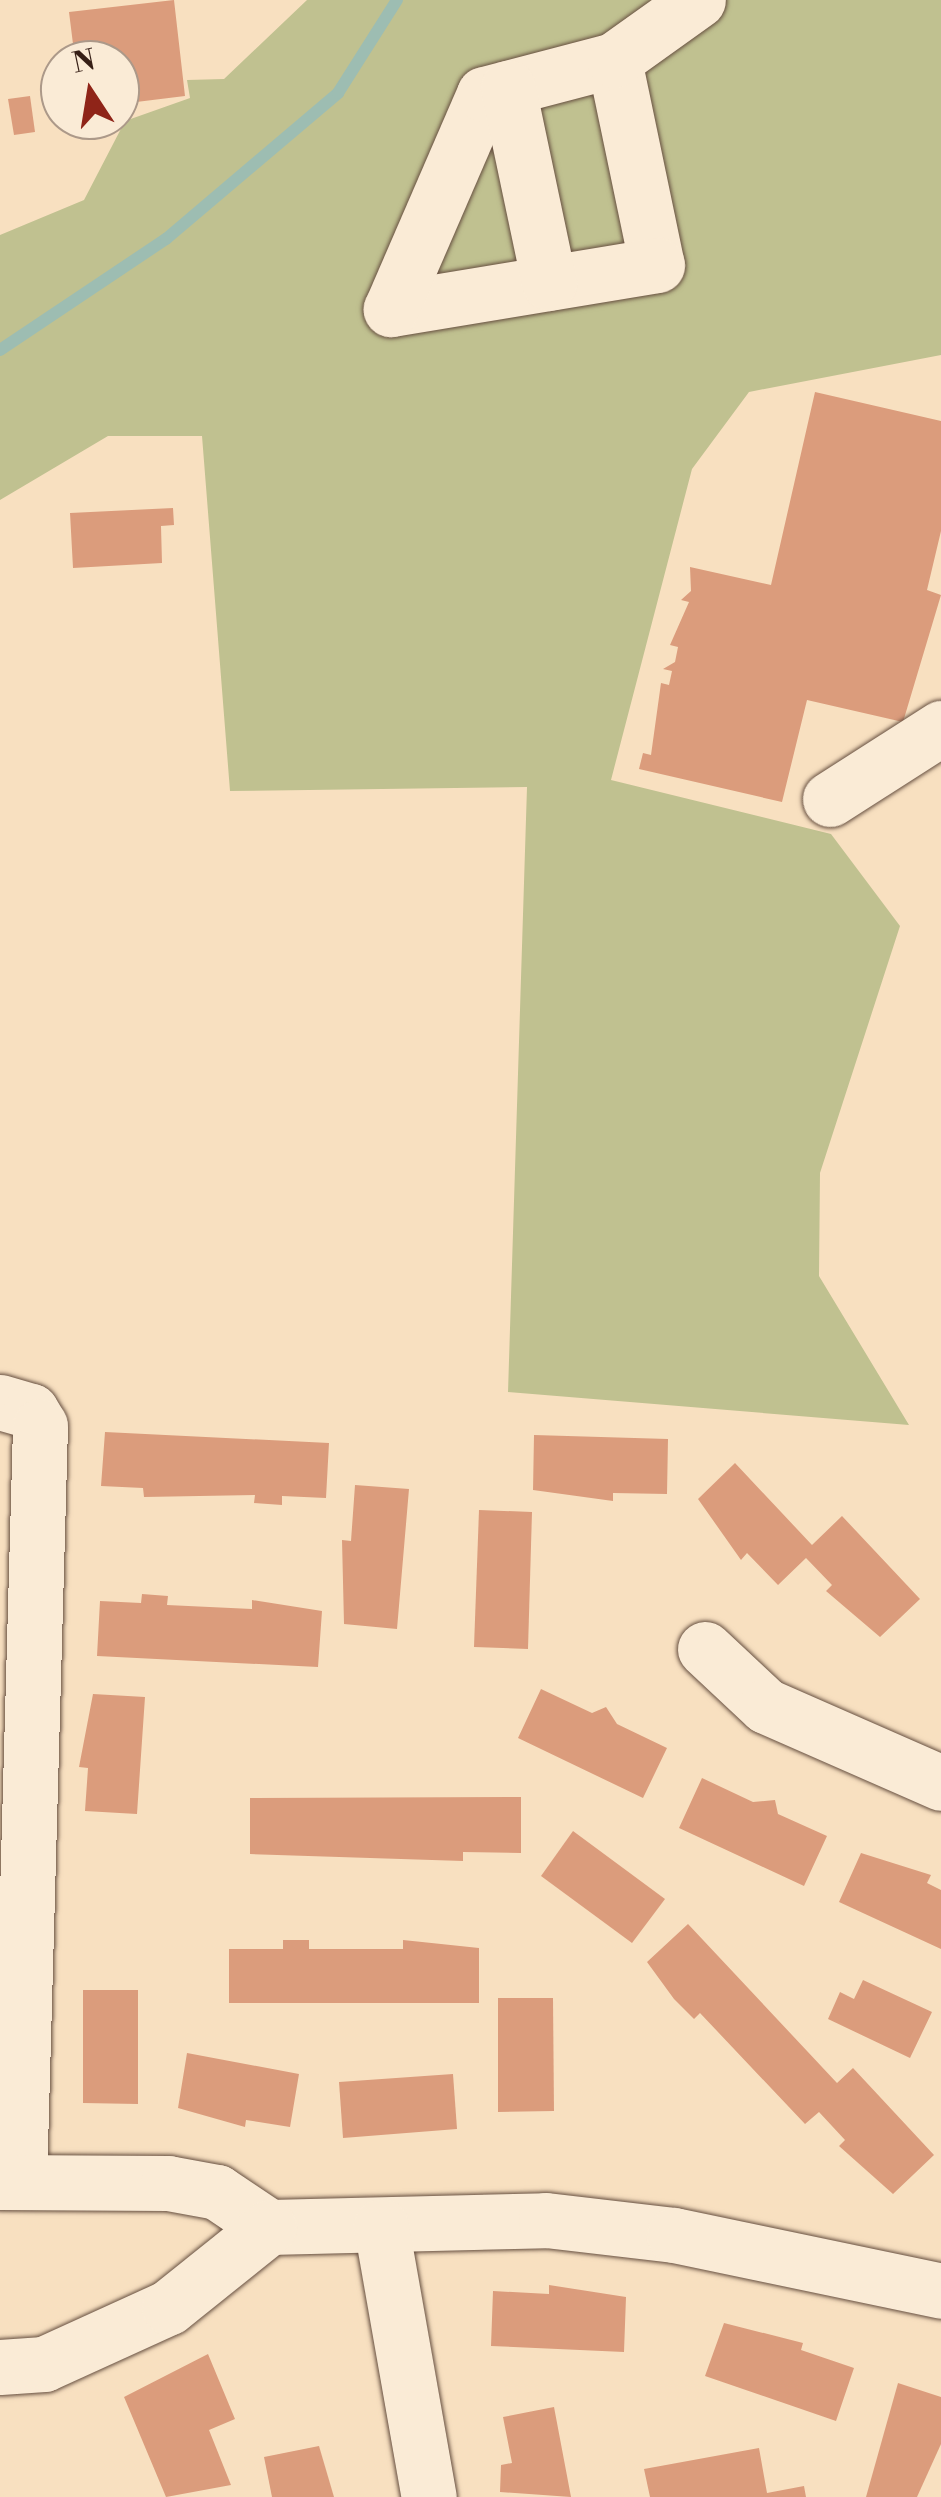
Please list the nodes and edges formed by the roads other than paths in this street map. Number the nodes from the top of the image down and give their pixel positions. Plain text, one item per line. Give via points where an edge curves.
1 (698, 0) edge
2 (614, 60) junction
3 (508, 88) junction
4 (548, 283) junction
5 (941, 728) edge
6 (830, 799) dead end
7 (0, 1402) edge
8 (705, 1649) dead end
9 (941, 1783) edge
10 (10, 2182) edge
11 (381, 2226) junction
12 (269, 2227) junction
13 (941, 2292) edge
14 (0, 2367) edge
15 (430, 2497) edge

1 - 2 street
2 - 3 street
2 - 4 street via 657,265
3 - 4 street
3 - 4 street via 484,94 390,309
5 - 6 street
7 - 10 street via 31,1411 40,1426
8 - 9 street via 766,1706
10 - 12 street via 168,2183 217,2192
11 - 12 street
11 - 13 street via 564,2222 674,2235
11 - 15 street
12 - 14 street via 169,2307 44,2364

